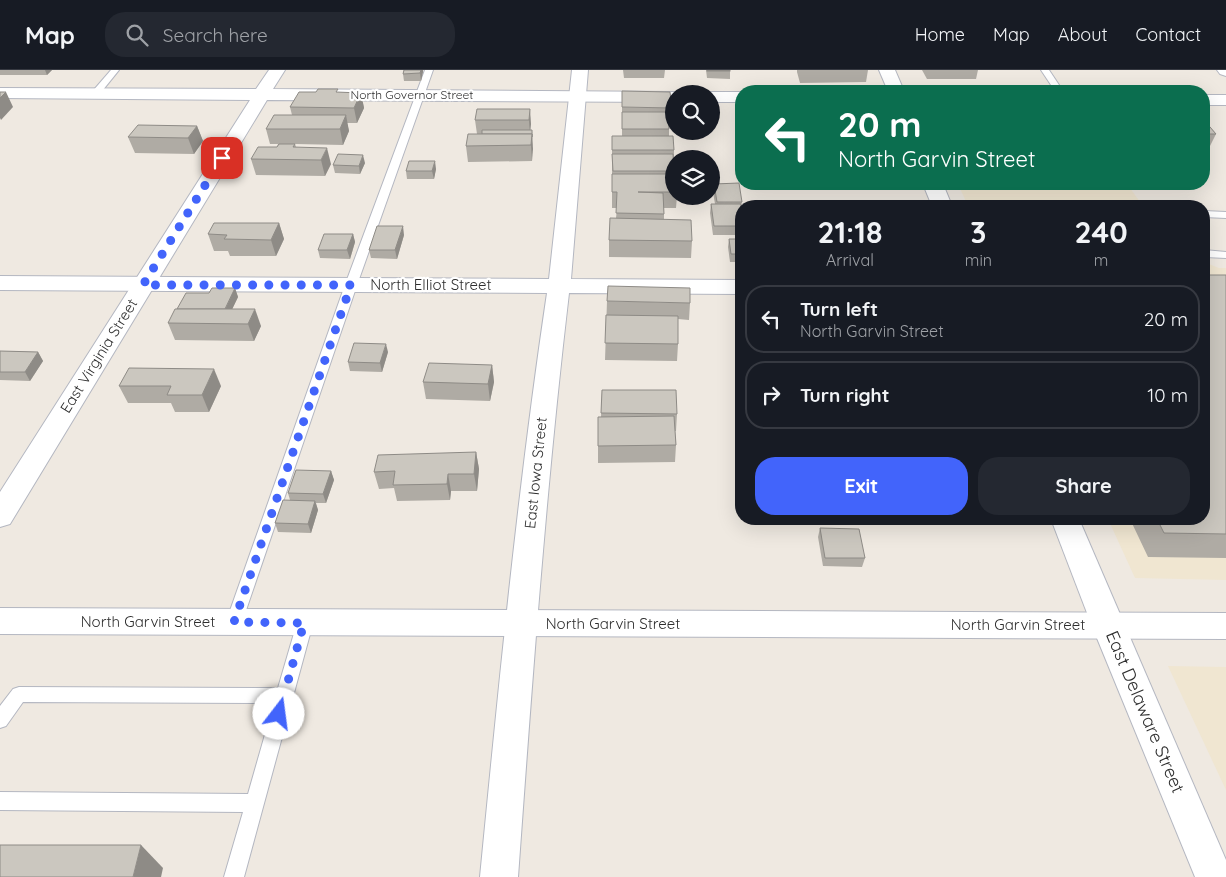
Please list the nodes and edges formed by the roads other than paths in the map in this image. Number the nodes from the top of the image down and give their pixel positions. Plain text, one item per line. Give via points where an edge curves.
1 (115, 70) edge
2 (277, 70) edge
3 (429, 70) edge
4 (580, 70) edge
5 (887, 70) edge
6 (1045, 70) edge
7 (893, 85) edge
8 (1055, 85) edge
9 (0, 93) edge
10 (95, 94) junction
11 (262, 95) junction
12 (420, 95) junction
13 (578, 97) junction
14 (665, 97) edge
15 (720, 97) edge
16 (735, 98) edge
17 (1210, 100) edge
18 (1226, 100) edge
19 (1210, 214) edge
20 (1226, 215) edge
21 (1210, 255) edge
22 (1226, 255) edge
23 (0, 284) edge
24 (143, 285) junction
25 (351, 285) junction
26 (559, 286) junction
27 (735, 287) edge
28 (0, 516) edge
29 (1067, 525) edge
30 (0, 621) edge
31 (234, 622) junction
32 (304, 623) junction
33 (520, 624) junction
34 (1108, 626) junction
35 (1226, 626) edge
36 (284, 696) junction
37 (0, 720) edge
38 (0, 801) edge
39 (255, 803) junction
40 (234, 877) edge
41 (499, 877) edge
42 (1214, 877) edge

1 - 10 lane
2 - 11 main road, East Virginia Street
3 - 12 lane
4 - 13 main road, East Iowa Street
5 - 7 main road
6 - 8 lane
9 - 10 main road, North Governor Street
10 - 11 main road, North Governor Street
11 - 12 main road, North Governor Street
11 - 24 main road, East Virginia Street
12 - 13 main road, North Governor Street
12 - 25 lane
13 - 14 main road, North Governor Street
13 - 26 main road, East Iowa Street
15 - 16 main road
17 - 18 main road
19 - 20 lane
21 - 22 lane
23 - 24 main road, North Elliot Street
24 - 25 main road, North Elliot Street
24 - 28 main road, East Virginia Street
25 - 26 main road, North Elliot Street
25 - 31 lane
26 - 27 main road, North Elliot Street
26 - 33 main road, East Iowa Street
29 - 34 main road, East Delaware Street
30 - 31 main road, North Garvin Street
31 - 32 main road, North Garvin Street
32 - 33 main road, North Garvin Street
32 - 36 lane
33 - 34 main road, North Garvin Street
33 - 41 main road, East Iowa Street
34 - 35 main road, North Garvin Street
34 - 42 main road, East Delaware Street
36 - 37 lane via 19,694
36 - 39 lane
38 - 39 lane
39 - 40 lane

